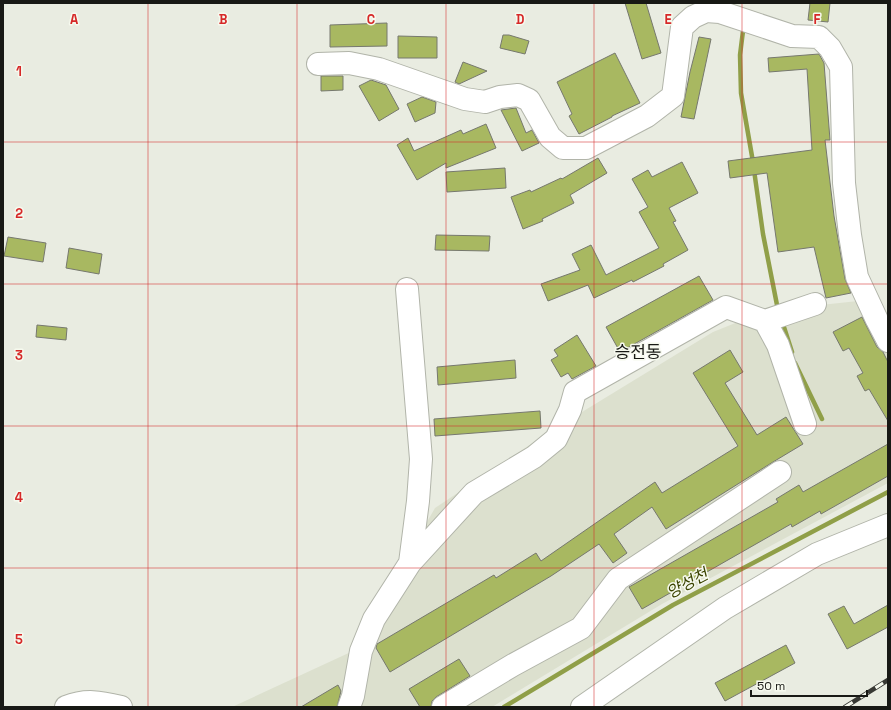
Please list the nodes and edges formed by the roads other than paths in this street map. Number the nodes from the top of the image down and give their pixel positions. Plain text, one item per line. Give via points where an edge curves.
1 (318, 64) dead end
2 (406, 289) dead end
3 (815, 304) dead end
4 (775, 318) junction
5 (888, 341) edge
6 (805, 424) dead end
7 (780, 472) dead end
8 (888, 525) edge
9 (410, 564) junction
10 (66, 707) edge
11 (121, 707) edge
12 (349, 707) edge
13 (443, 707) edge
14 (582, 707) edge

1 - 5 street via 349,63 379,69 465,99 485,102 518,95 529,100 550,136 562,148 586,148 647,116 672,96 682,27 699,14 706,11 720,12 792,36 819,37 830,48 841,67 844,183 857,276
2 - 9 street via 421,459
3 - 4 street
4 - 6 street via 778,345
4 - 9 street via 726,307 575,392 570,410 556,439 534,457 474,493
7 - 13 street via 618,579 581,628
8 - 14 street via 817,554 725,608
9 - 12 street via 374,618 360,651
10 - 11 street via 75,703 99,701

